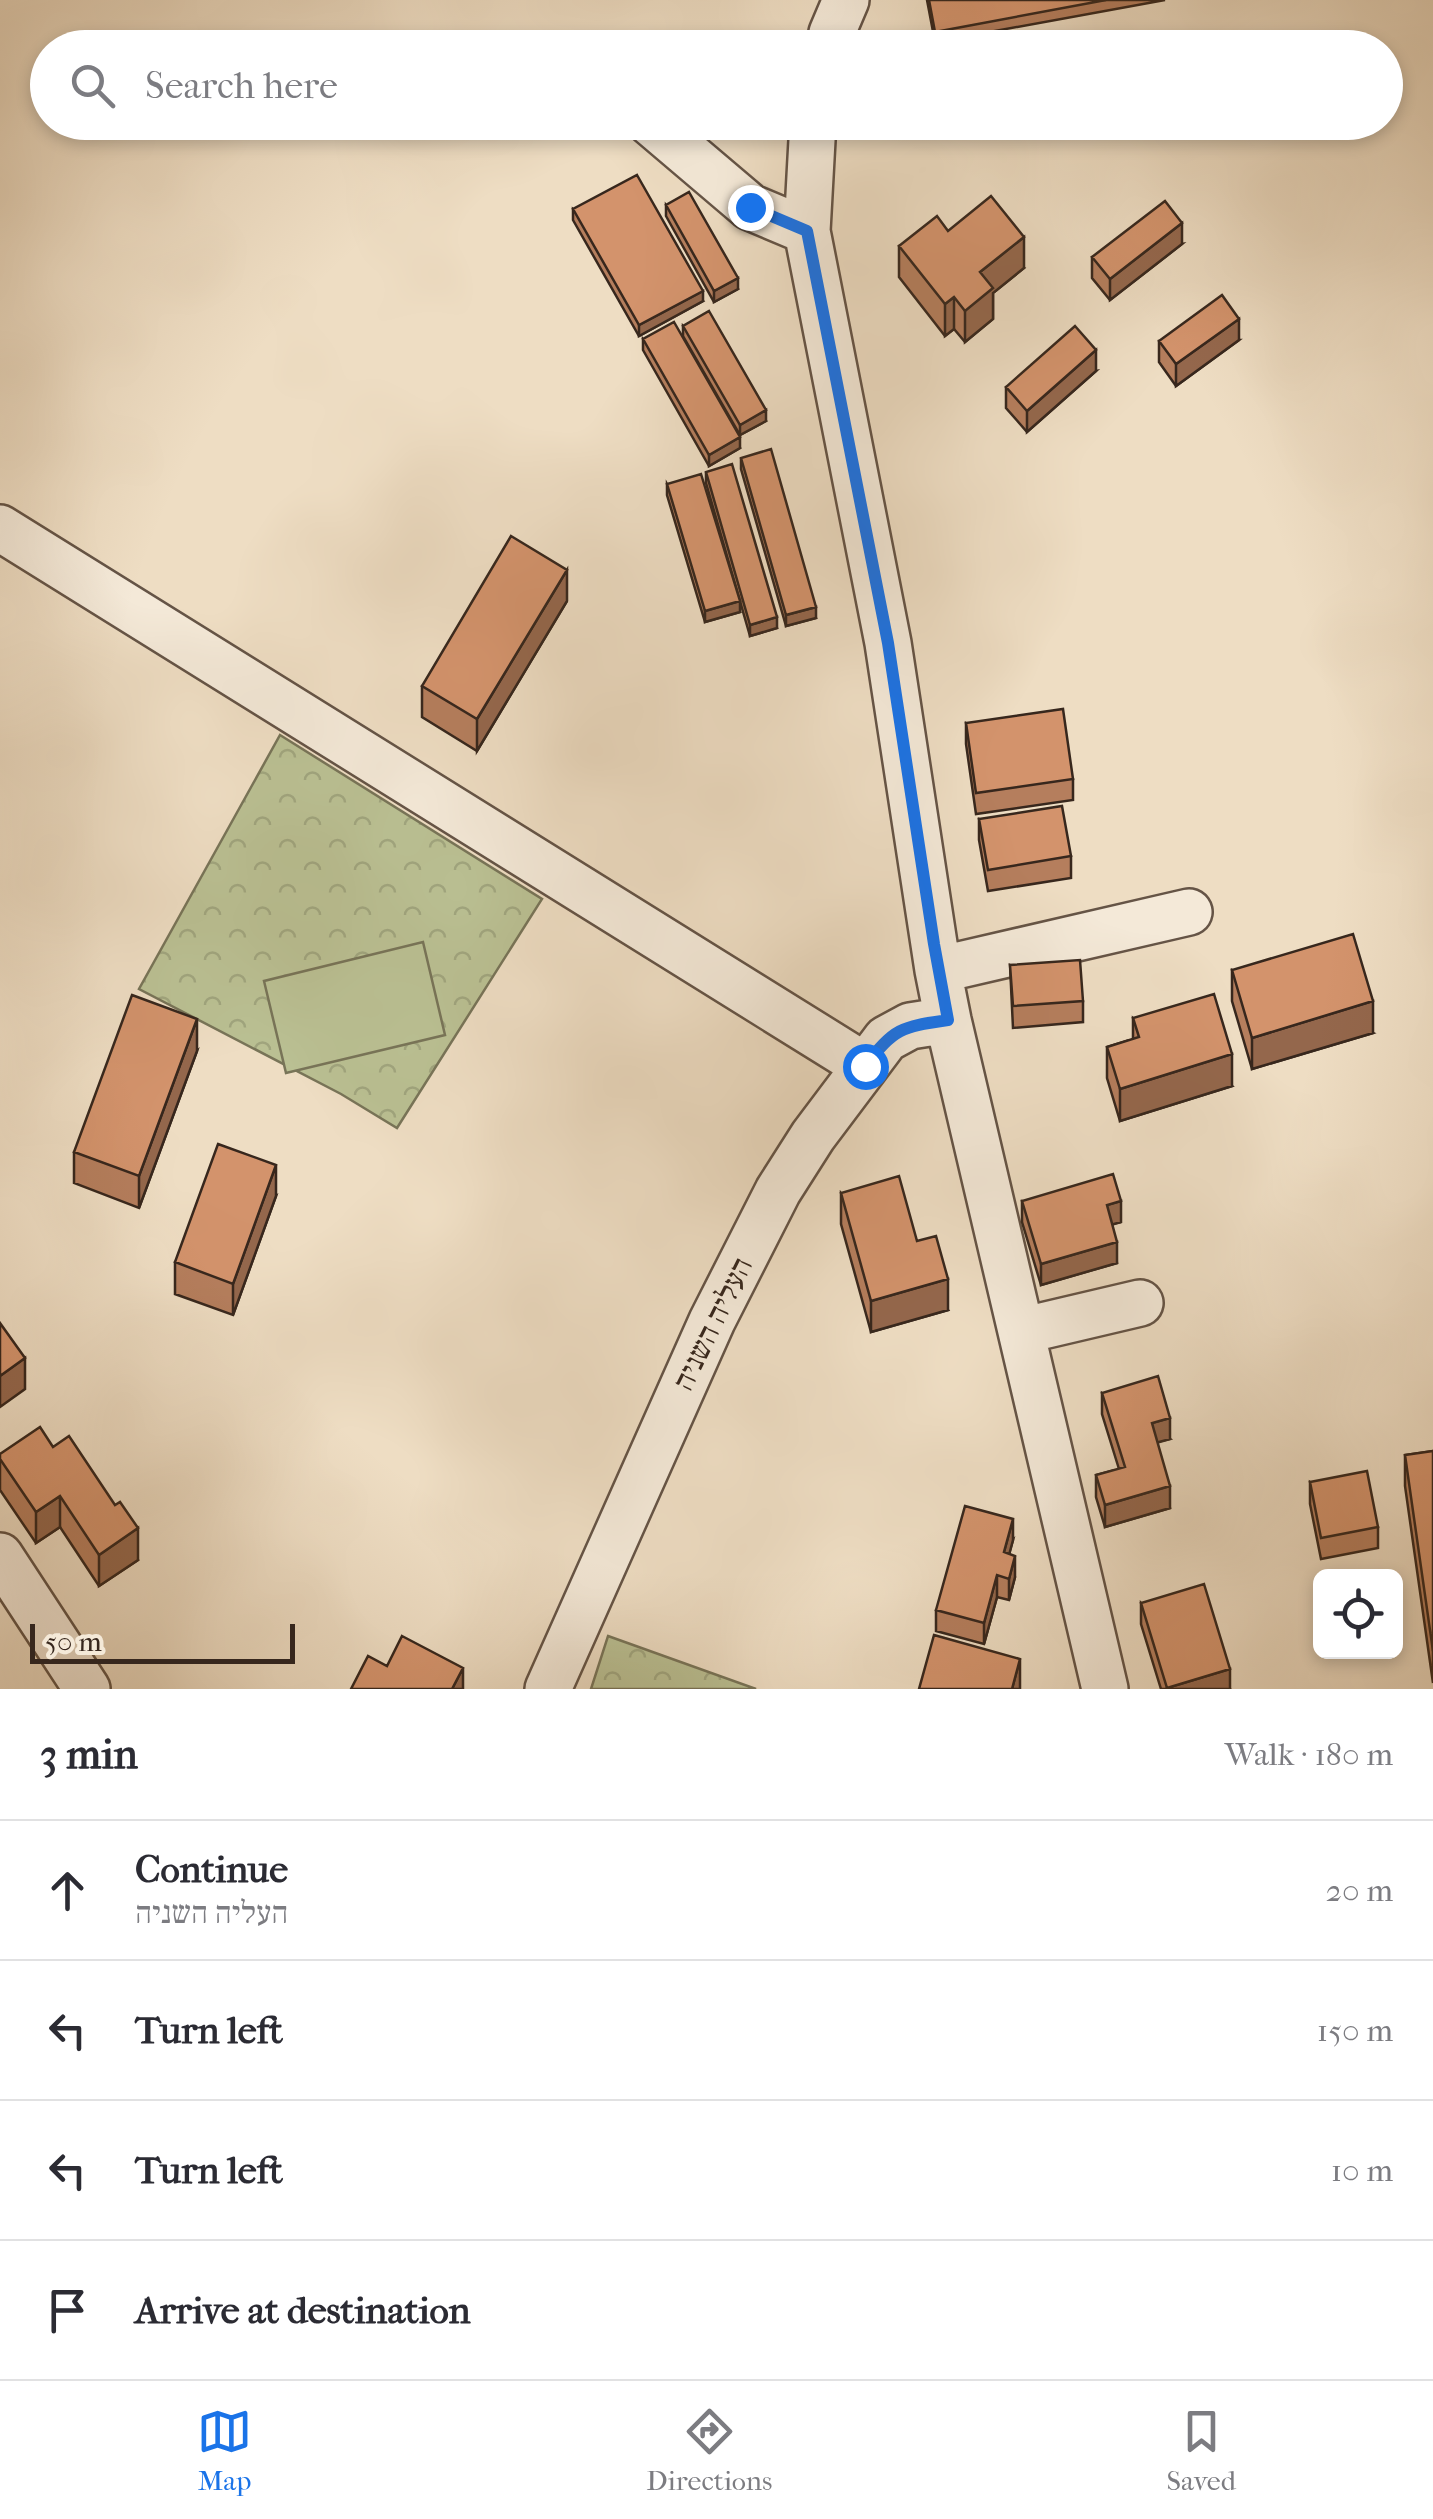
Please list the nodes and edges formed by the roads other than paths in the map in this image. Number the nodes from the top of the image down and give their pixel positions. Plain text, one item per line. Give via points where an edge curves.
1 (846, 0) edge
2 (833, 30) edge
3 (671, 140) edge
4 (812, 140) edge
5 (807, 231) junction
6 (0, 528) edge
7 (1189, 912) dead end
8 (938, 970) junction
9 (948, 1020) junction
10 (865, 1066) junction
11 (1140, 1303) dead end
12 (1021, 1331) junction
13 (0, 1556) edge
14 (87, 1689) edge
15 (548, 1689) edge
16 (1106, 1689) edge

1 - 2 street
3 - 5 street via 750,207
4 - 5 street
5 - 8 street via 888,643
6 - 10 street
7 - 8 street
8 - 9 street
9 - 10 street, העליה השניה via 910,1026 886,1039
9 - 12 street
10 - 15 street, העליה השניה via 778,1191 697,1354
11 - 12 street
12 - 16 street
13 - 14 street

